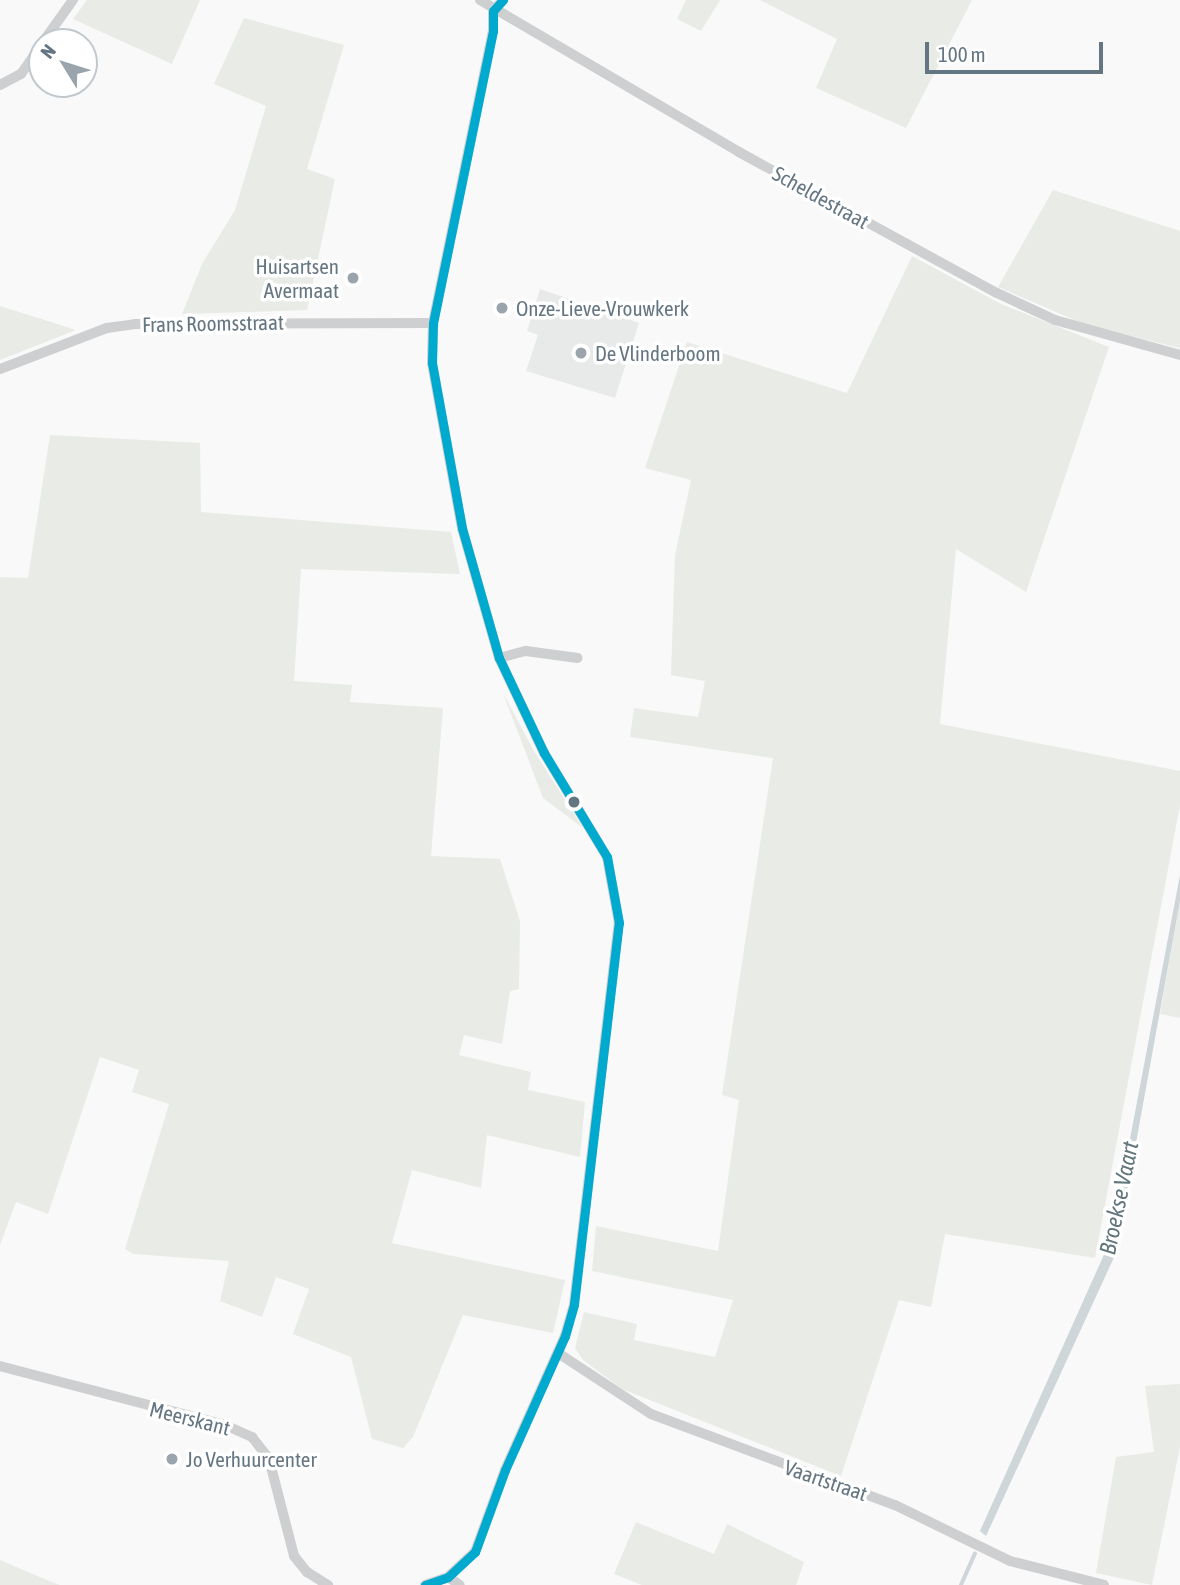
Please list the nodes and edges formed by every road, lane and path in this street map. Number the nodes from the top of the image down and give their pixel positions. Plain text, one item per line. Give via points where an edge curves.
1 (73, 0) edge
2 (480, 0) edge
3 (503, 0) edge
4 (493, 11) junction
5 (53, 28) edge
6 (28, 65) edge
7 (0, 85) edge
8 (433, 323) junction
9 (1180, 355) edge
10 (0, 369) edge
11 (499, 658) junction
12 (578, 658) dead end
13 (558, 1353) junction
14 (0, 1366) edge
15 (448, 1577) junction
16 (328, 1585) edge
17 (425, 1585) edge
18 (460, 1585) edge
19 (1104, 1585) edge

1 - 5 street
2 - 4 street, Scheldestraat
3 - 4 street
4 - 8 street via 493,31
4 - 9 street, Scheldestraat via 998,293 1055,320
6 - 7 street via 22,74
8 - 10 street, Frans Roomsstraat via 135,324 107,328
8 - 11 street via 435,383 460,517
11 - 12 street via 526,650
11 - 13 street via 544,753 594,828 618,897 619,923 574,1304
13 - 15 street via 505,1470 483,1538 461,1568
13 - 19 street, Vaartstraat via 651,1414 895,1505 1046,1574
14 - 16 street, Meerskant via 225,1425 252,1437 269,1458 294,1556 307,1572
15 - 17 street
15 - 18 street

